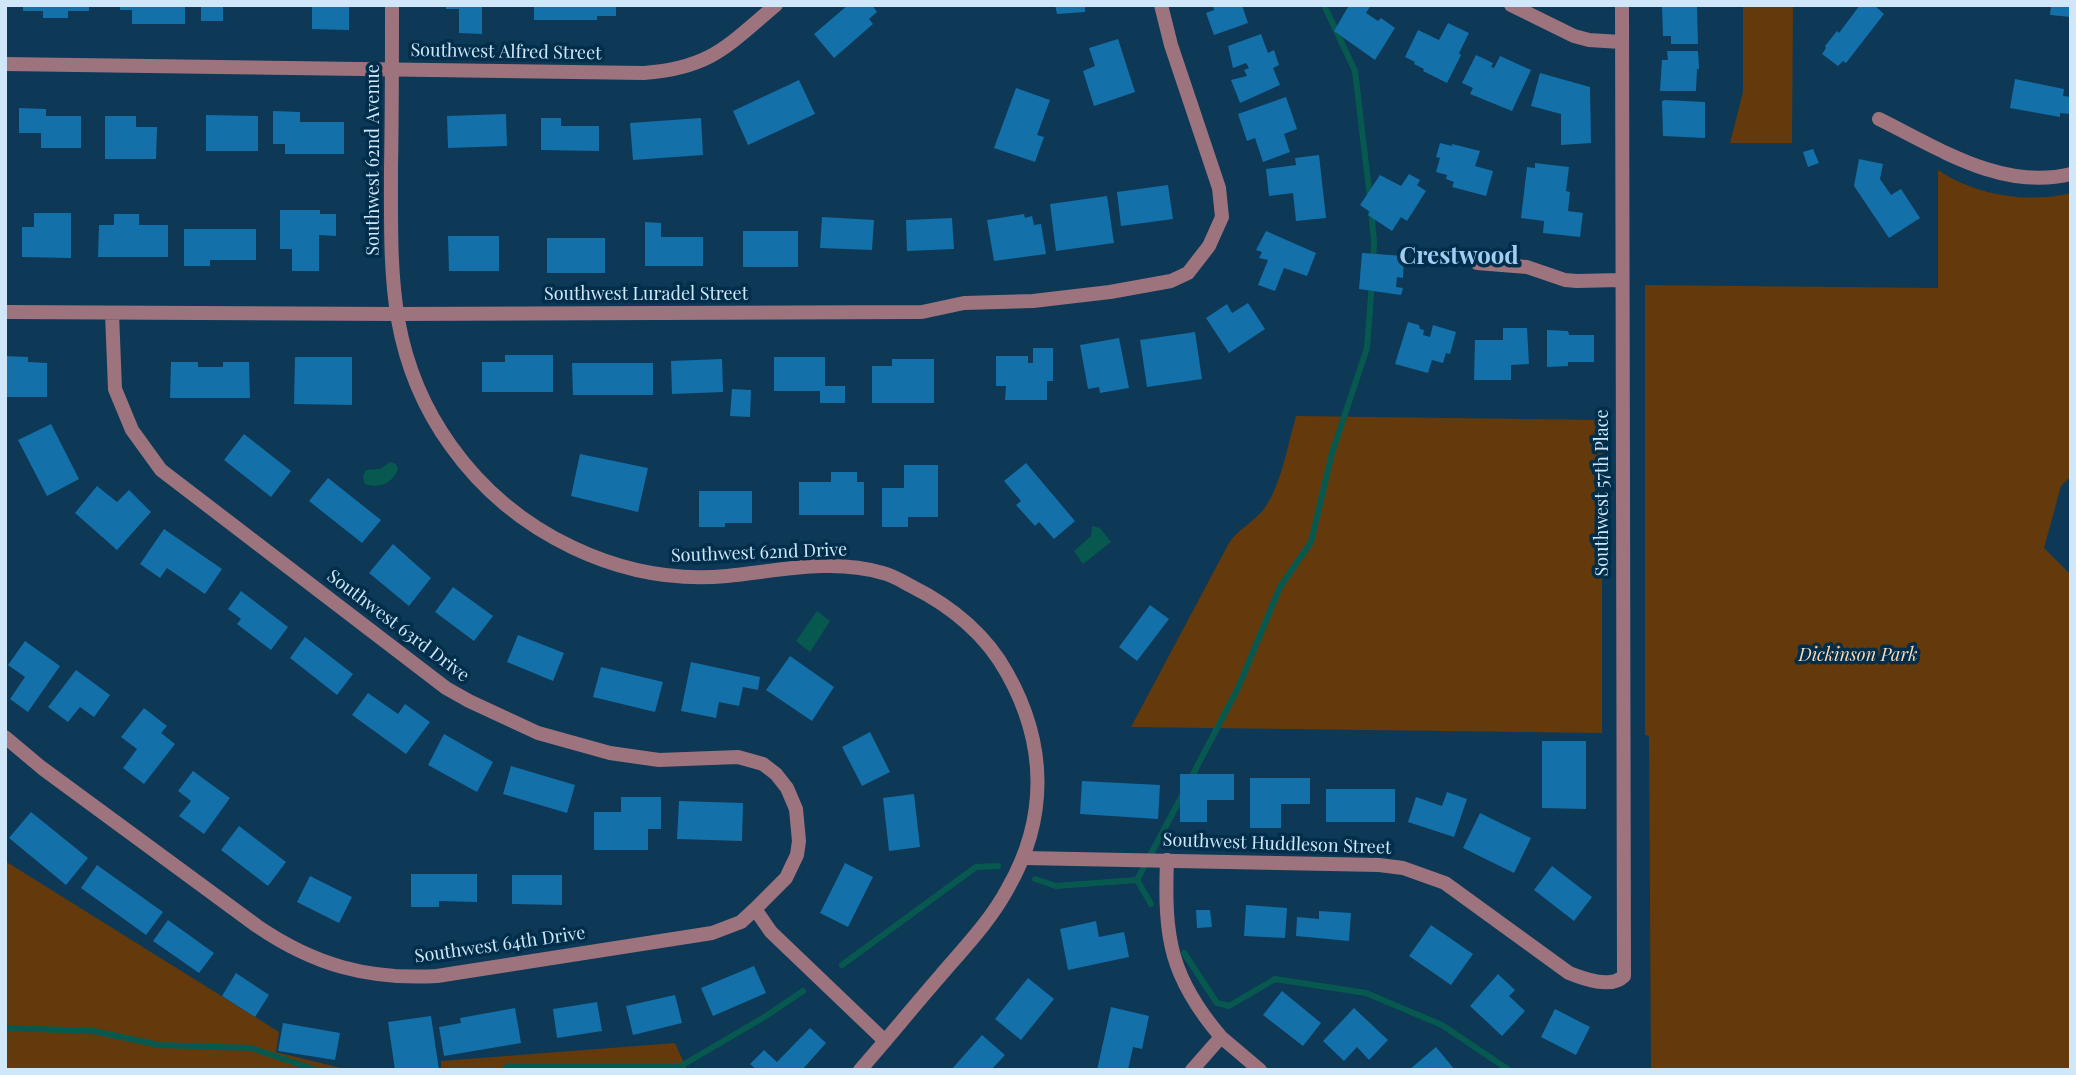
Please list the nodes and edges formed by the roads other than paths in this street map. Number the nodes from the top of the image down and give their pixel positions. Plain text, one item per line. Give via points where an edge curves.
1 (392, 5) edge
2 (776, 5) edge
3 (1161, 5) edge
4 (1511, 5) edge
5 (1622, 5) edge
6 (1621, 42) junction
7 (5, 64) edge
8 (392, 69) junction
9 (1879, 119) dead end
10 (2071, 174) edge
11 (1477, 263) dead end
12 (1621, 280) junction
13 (5, 312) edge
14 (112, 313) junction
15 (396, 314) junction
16 (5, 737) edge
17 (1024, 858) junction
18 (1167, 860) junction
19 (755, 909) junction
20 (1621, 979) joint
21 (1221, 1037) junction
22 (886, 1041) junction
23 (860, 1070) edge
24 (1192, 1070) edge
25 (1260, 1070) edge

1 - 8 street, Southwest 62nd Avenue
2 - 8 street, Southwest Alfred Street via 720,52 670,71
3 - 15 street, Southwest Luradel Street via 1219,188 1222,217 1209,246 1188,273 1171,281 1033,301 964,303 922,312
4 - 6 street via 1574,36
5 - 6 street, Southwest 57th Place
6 - 12 street, Southwest 57th Place
7 - 8 street, Southwest Alfred Street
8 - 15 street, Southwest 62nd Avenue via 391,249
9 - 10 street via 1991,172 2039,178
11 - 12 street via 1527,267 1577,282
12 - 20 street, Southwest 57th Place
13 - 14 street, Southwest Luradel Street
14 - 15 street, Southwest Luradel Street
14 - 19 street, Southwest 63rd Drive via 115,389 132,430 161,470 446,688 514,723 586,748 659,760 738,757 763,764 776,775 796,809 797,855 786,878
15 - 17 street, Southwest 62nd Drive via 416,386 452,447 479,481 515,513 578,550 613,564 681,578 827,567 885,573 935,599 968,623 1001,663 1032,729 1037,798
16 - 19 street, Southwest 64th Drive via 281,942 327,964 377,976 437,976 712,933 741,922
17 - 18 street, Southwest Huddleson Street
17 - 22 street, Southwest 62nd Drive via 983,926
18 - 20 street, Southwest Huddleson Street via 1403,868 1445,883 1569,974 1590,981
18 - 21 street via 1165,904 1177,969 1200,1012
19 - 22 street via 771,932
21 - 24 street
21 - 25 street
22 - 23 street, Southwest 62nd Drive

